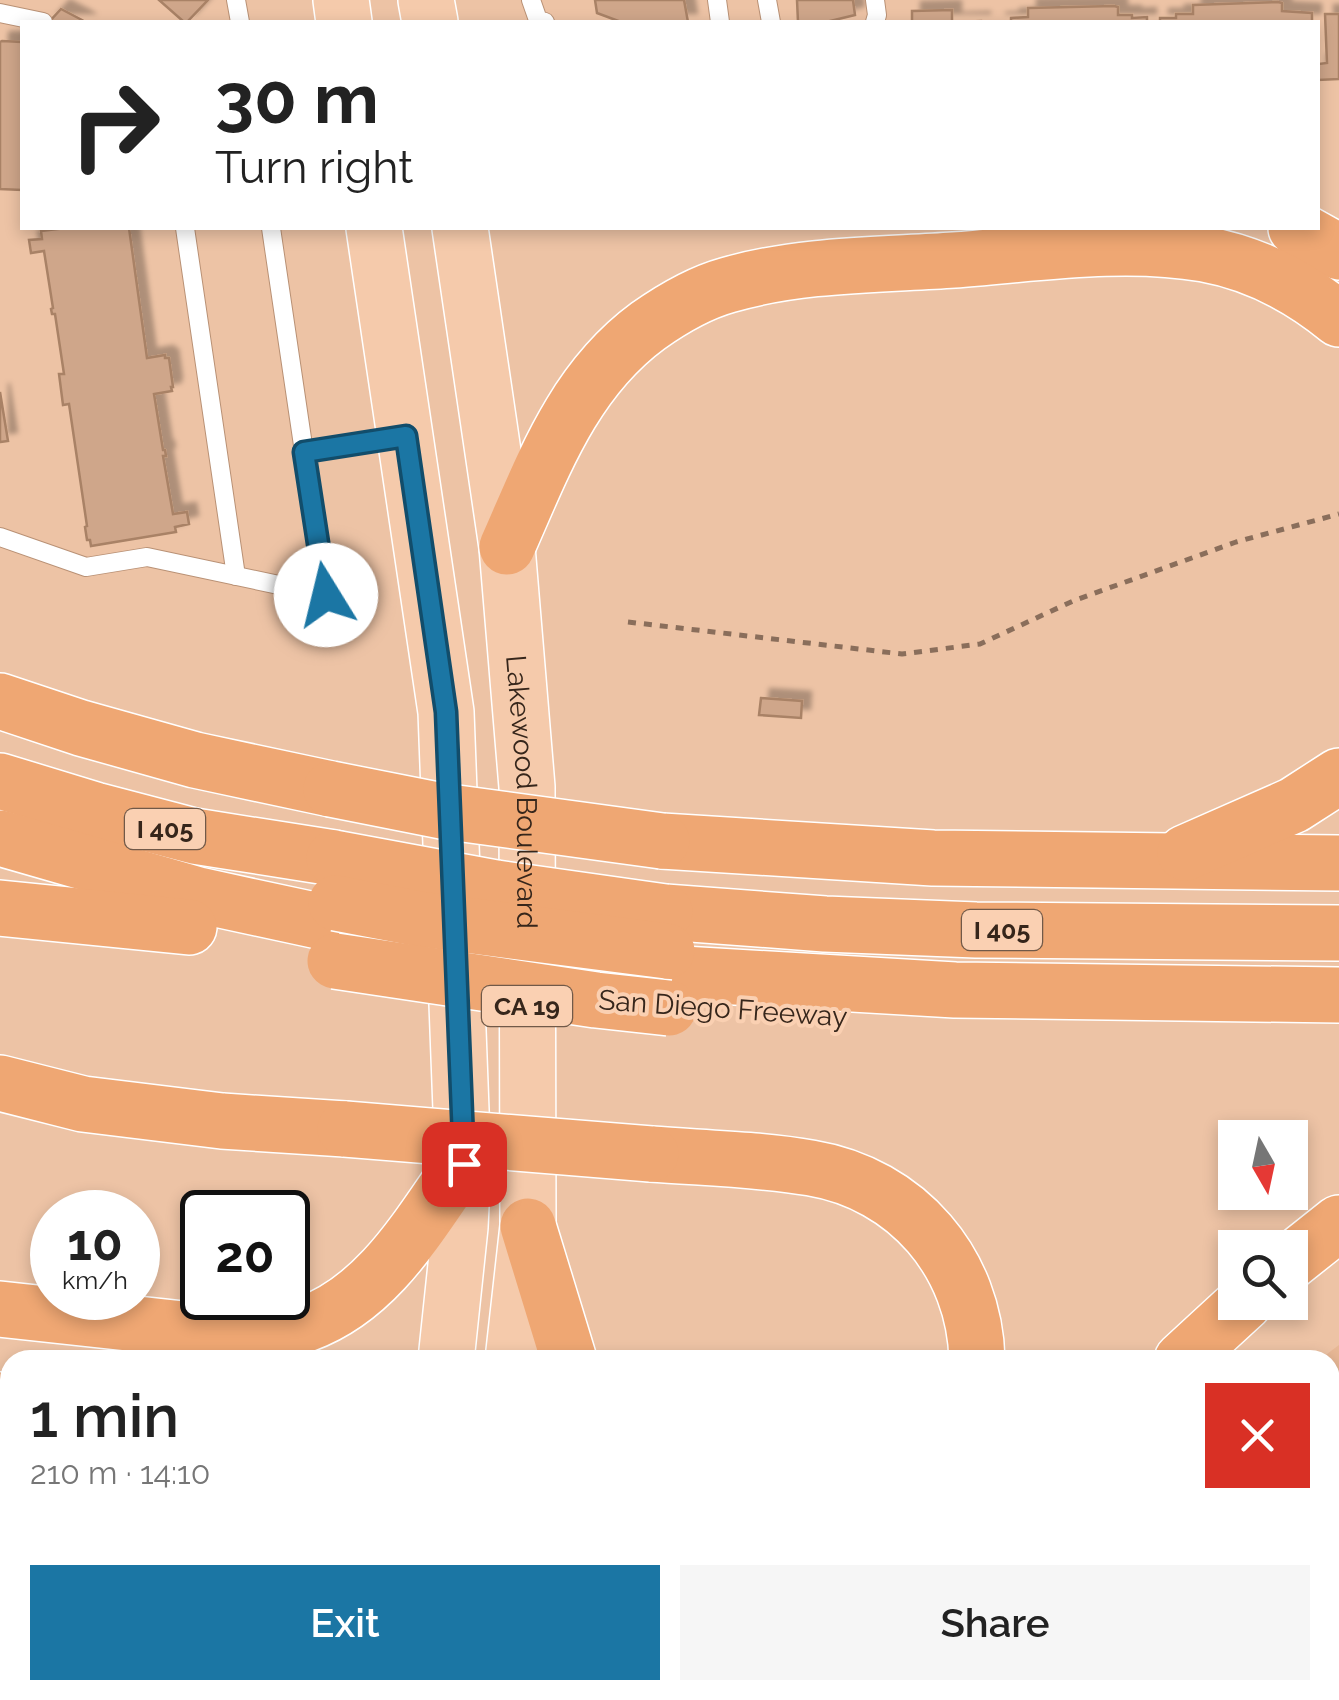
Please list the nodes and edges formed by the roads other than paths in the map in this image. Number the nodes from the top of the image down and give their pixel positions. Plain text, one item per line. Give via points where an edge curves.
1 (0, 5) edge
2 (1, 13) edge
3 (34, 20) edge
4 (185, 230) edge
5 (271, 230) edge
6 (374, 230) edge
7 (460, 230) edge
8 (1300, 230) edge
9 (1339, 252) edge
10 (1339, 319) edge
11 (406, 436) junction
12 (304, 452) junction
13 (0, 537) edge
14 (507, 547) junction
15 (236, 576) junction
16 (0, 701) edge
17 (1339, 776) edge
18 (0, 781) edge
19 (0, 817) edge
20 (0, 838) edge
21 (1168, 860) junction
22 (1339, 863) edge
23 (0, 875) edge
24 (0, 908) edge
25 (336, 912) junction
26 (190, 927) junction
27 (1339, 933) edge
28 (667, 961) junction
29 (1339, 972) edge
30 (1339, 995) edge
31 (1339, 1030) edge
32 (0, 1084) edge
33 (464, 1164) junction
34 (1339, 1223) edge
35 (528, 1226) junction
36 (1308, 1248) edge
37 (0, 1309) edge
38 (1225, 1320) edge
39 (447, 1350) edge
40 (515, 1350) edge
41 (567, 1350) edge
42 (977, 1350) edge
43 (1193, 1350) edge

1 - 2 lane
2 - 3 lane
4 - 15 lane
5 - 12 lane
6 - 11 main road, CA 19
7 - 14 main road, Lakewood Boulevard / CA 19
8 - 9 highway
10 - 14 highway via 1300,290 1250,267 1204,254 1141,249 794,271 726,285 645,328 586,386
11 - 12 lane
11 - 33 main road, CA 19 via 446,712
12 - 15 lane via 326,595
13 - 15 lane via 86,567 147,557
14 - 35 main road, Lakewood Boulevard / CA 19 via 527,787
16 - 21 highway, bridge via 195,760 331,790 662,842 933,858
17 - 21 highway via 1294,805
18 - 25 highway, San Diego Freeway / I 405 via 194,836
19 - 25 highway
20 - 25 highway via 198,895
21 - 22 highway
23 - 26 highway, San Diego Freeway / I 405
24 - 26 highway
25 - 26 highway, San Diego Freeway / I 405
25 - 28 highway, San Diego Freeway / I 405, bridge via 496,888
25 - 28 highway, San Diego Freeway / I 405, bridge via 596,1000
27 - 28 highway, San Diego Freeway / I 405 via 825,924
28 - 29 highway
28 - 30 highway via 956,990
28 - 31 highway, San Diego Freeway / I 405 via 955,1022
32 - 42 highway, bridge via 82,1104 222,1121 814,1168 880,1193 930,1234 951,1260
33 - 37 highway via 368,1287 305,1325 228,1334
33 - 39 main road, CA 19
34 - 36 highway
35 - 40 main road, Lakewood Boulevard / CA 19
35 - 41 highway
38 - 43 highway

